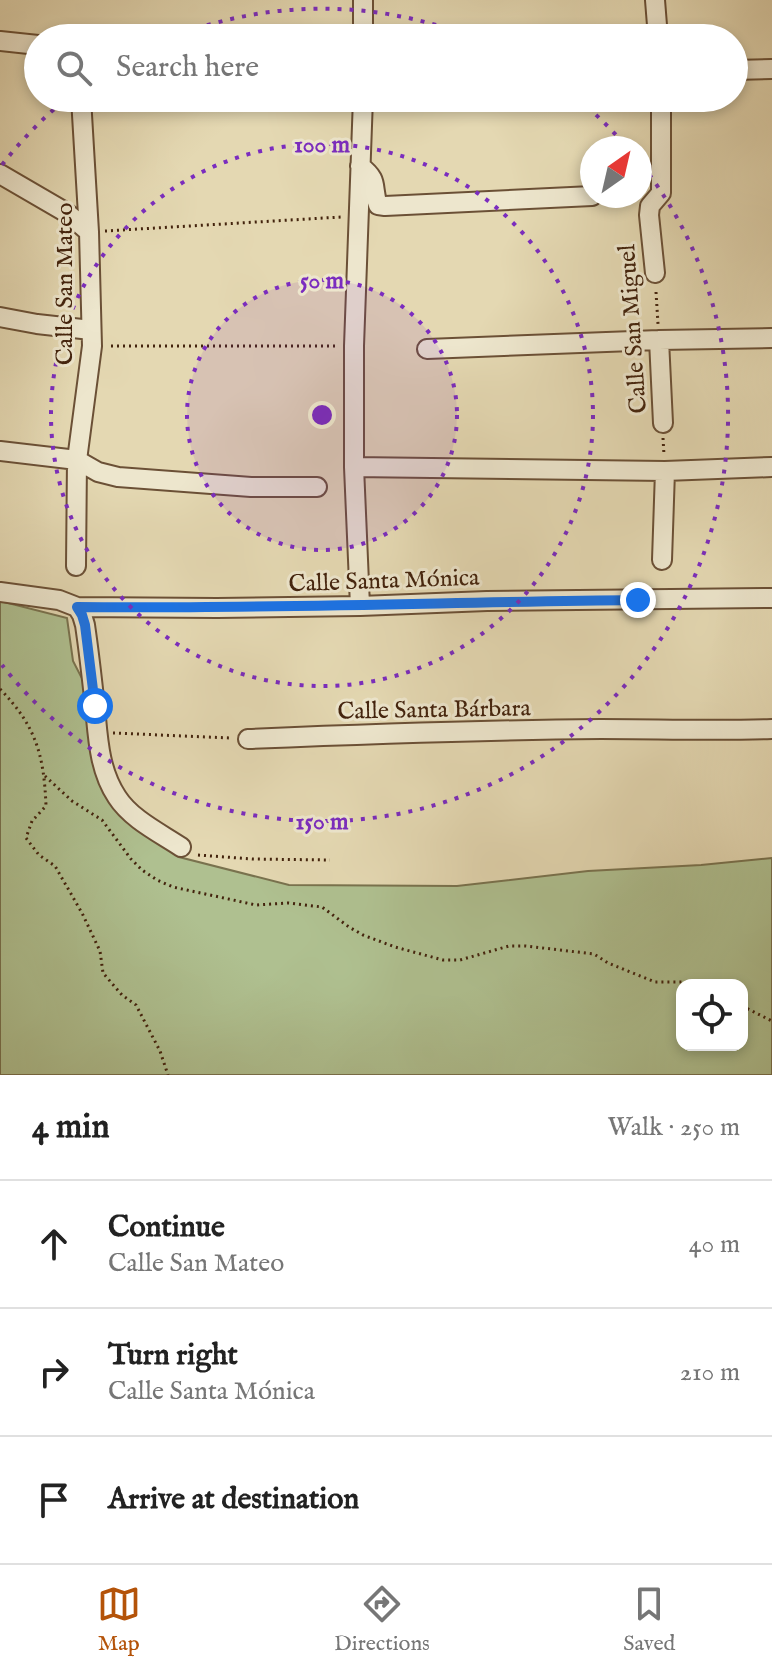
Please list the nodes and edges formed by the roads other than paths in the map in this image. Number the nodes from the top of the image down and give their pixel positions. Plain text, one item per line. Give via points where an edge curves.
1 (363, 0) edge
2 (655, 0) edge
3 (363, 24) edge
4 (657, 24) edge
5 (0, 41) edge
6 (24, 44) edge
7 (772, 69) edge
8 (748, 70) edge
9 (82, 112) edge
10 (362, 112) edge
11 (661, 112) edge
12 (360, 166) junction
13 (0, 174) edge
14 (652, 193) edge
15 (661, 193) junction
16 (580, 197) edge
17 (89, 232) junction
18 (655, 273) road end
19 (0, 317) edge
20 (91, 338) junction
21 (772, 338) edge
22 (659, 340) junction
23 (427, 349) dead end
24 (663, 423) road end
25 (0, 451) edge
26 (77, 460) junction
27 (354, 467) junction
28 (772, 467) edge
29 (665, 471) junction
30 (317, 487) dead end
31 (662, 560) dead end
32 (76, 566) dead end
33 (0, 592) edge
34 (772, 598) edge
35 (360, 606) junction
36 (77, 607) junction
37 (772, 729) edge
38 (248, 739) road end
39 (181, 847) road end

1 - 3 street
2 - 4 street
5 - 6 street
7 - 8 street
9 - 17 street, Calle San Mateo
10 - 12 street
11 - 15 street, Calle San Miguel
12 - 16 street via 374,180 378,205 385,206
12 - 27 street
13 - 17 street
14 - 15 street
15 - 18 street, Calle San Miguel via 649,215
17 - 20 street, Calle San Mateo
19 - 20 street
20 - 26 street, Calle San Mateo
21 - 22 street
22 - 23 street
22 - 24 street, Calle San Miguel
25 - 26 street
26 - 30 street via 118,477
26 - 32 street, Calle San Mateo
27 - 29 street
27 - 35 street
28 - 29 street
29 - 31 street
33 - 36 street, Calle Santa Mónica
34 - 35 street, Calle Santa Mónica
35 - 36 street, Calle Santa Mónica
36 - 39 street via 85,625 100,757 117,798
37 - 38 street, Calle Santa Bárbara

